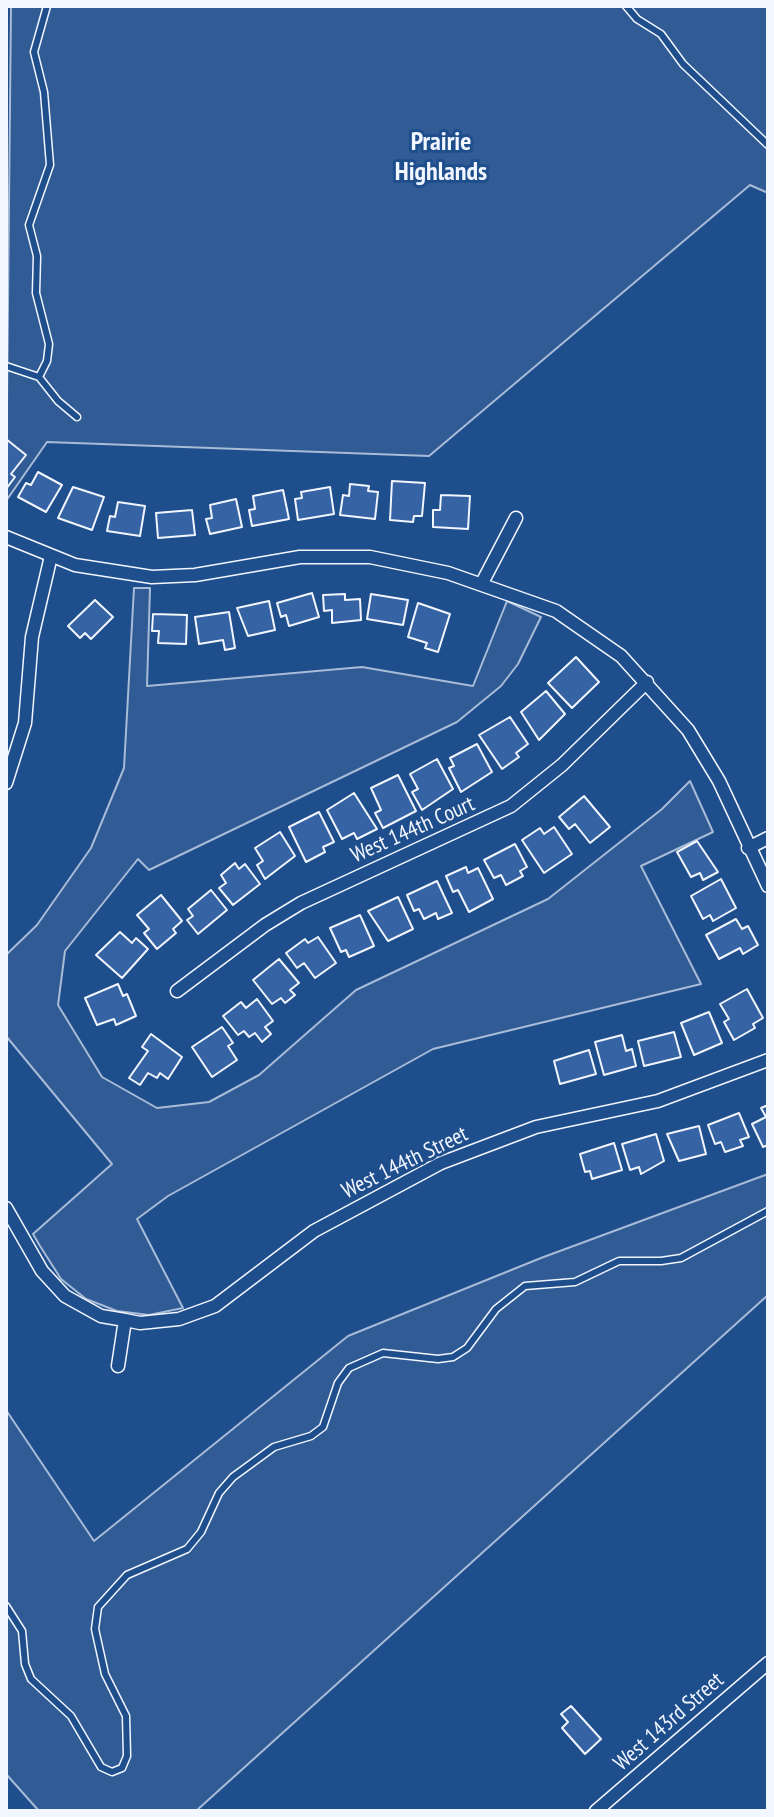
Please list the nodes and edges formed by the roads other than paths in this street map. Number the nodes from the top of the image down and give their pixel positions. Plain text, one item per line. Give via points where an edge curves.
1 (47, 6) edge
2 (626, 6) edge
3 (768, 145) edge
4 (6, 366) edge
5 (39, 377) junction
6 (77, 417) dead end
7 (516, 518) dead end
8 (6, 537) edge
9 (51, 556) junction
10 (482, 583) junction
11 (647, 682) junction
12 (6, 783) edge
13 (768, 838) edge
14 (748, 848) junction
15 (768, 886) edge
16 (177, 991) dead end
17 (768, 1060) edge
18 (6, 1208) edge
19 (768, 1211) edge
20 (125, 1320) junction
21 (118, 1366) dead end
22 (6, 1606) edge
23 (768, 1663) edge
24 (596, 1811) edge

1 - 5 lane via 34,52 44,92 50,165 29,225 37,256 36,293 49,344
2 - 3 lane via 661,34 683,64
4 - 5 lane
5 - 6 lane
7 - 10 street
8 - 9 street
9 - 10 street via 95,570 152,577 345,555 394,560
9 - 12 street via 32,637 25,723
10 - 11 street via 579,624
11 - 14 street via 704,753
11 - 16 street, West 144th Court via 554,773 511,806 301,903
13 - 14 street
14 - 15 street
17 - 20 street, West 144th Street via 658,1101 536,1127 441,1163 314,1231 215,1306 179,1319
18 - 20 street, West 144th Street via 42,1271 65,1296 101,1316
19 - 22 lane via 681,1258 619,1261 575,1282 525,1286 453,1357 383,1353 349,1368 318,1431 274,1447 233,1477 187,1549 127,1575 98,1607 95,1629 105,1674 126,1716 127,1756 122,1768 112,1772 101,1767 71,1716 31,1679 22,1631
20 - 21 street
23 - 24 street, West 143rd Street

